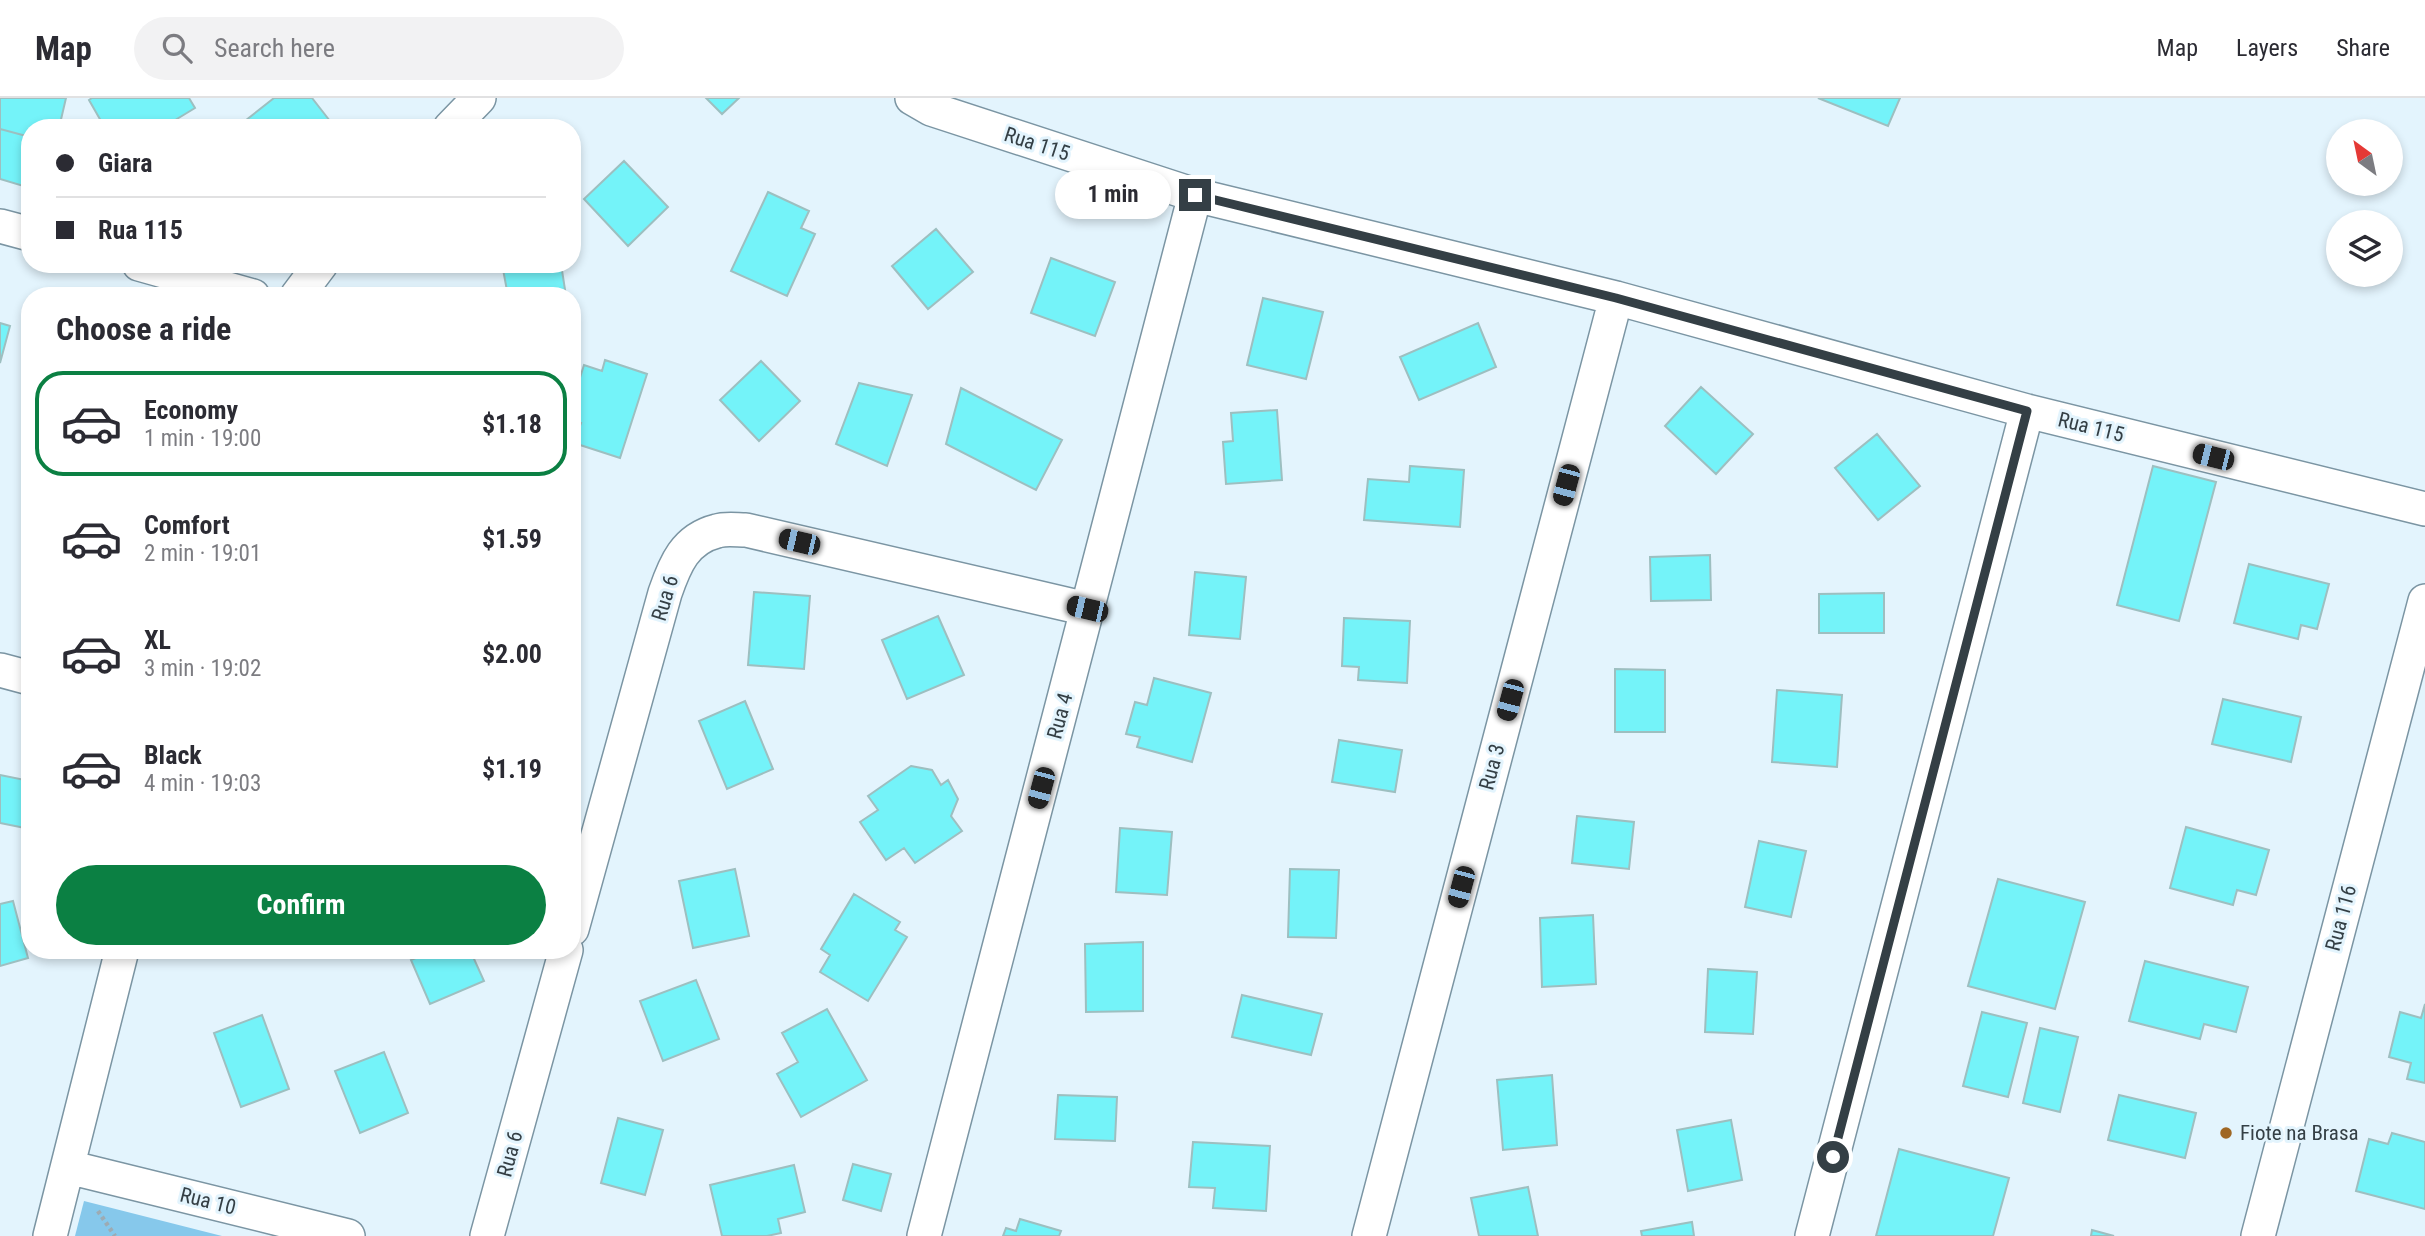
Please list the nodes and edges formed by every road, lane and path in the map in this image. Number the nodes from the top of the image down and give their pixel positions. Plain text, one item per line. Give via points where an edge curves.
1 (479, 98) edge
2 (912, 98) edge
3 (459, 119) edge
4 (1195, 195) junction
5 (0, 226) edge
6 (21, 232) edge
7 (171, 273) edge
8 (221, 287) edge
9 (1616, 298) junction
10 (2027, 411) junction
11 (2425, 509) edge
12 (2425, 601) edge
13 (1087, 609) junction
14 (0, 670) edge
15 (21, 676) edge
16 (581, 896) edge
17 (120, 959) edge
18 (564, 959) edge
19 (68, 1167) junction
20 (50, 1236) edge
21 (348, 1236) edge
22 (487, 1236) edge
23 (924, 1236) edge
24 (1369, 1236) edge
25 (1812, 1236) edge
26 (2258, 1236) edge

1 - 3 street
2 - 4 street, Rua 115 via 930,109
4 - 9 street, Rua 115
4 - 13 street, Rua 4
5 - 6 street
7 - 8 street
9 - 10 street, Rua 115
9 - 24 street, Rua 3
10 - 11 street, Rua 115
10 - 25 street
12 - 26 street, Rua 116
13 - 16 street, Rua 6 via 746,530 718,530 693,542 676,562 665,593
13 - 23 street, Rua 4
14 - 15 street
17 - 19 street
18 - 22 street, Rua 6
19 - 20 street
19 - 21 street, Rua 10

